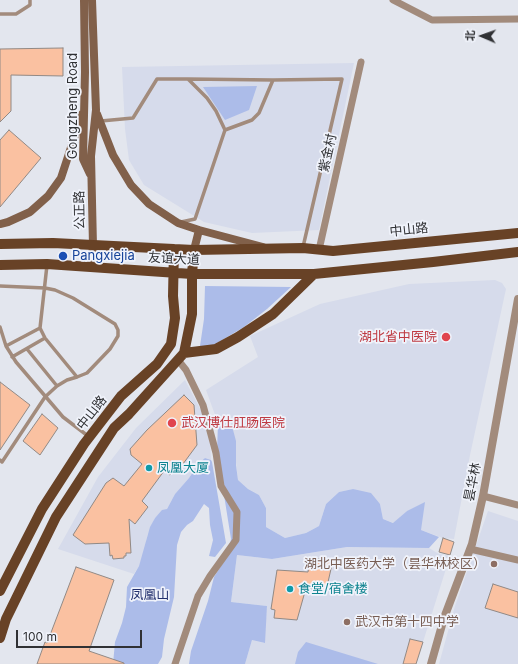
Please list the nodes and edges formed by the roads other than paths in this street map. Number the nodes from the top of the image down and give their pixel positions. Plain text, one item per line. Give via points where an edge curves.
1 (30, 0) edge
2 (84, 0) edge
3 (92, 0) edge
4 (393, 0) edge
5 (0, 14) edge
6 (518, 19) edge
7 (361, 62) dead end
8 (188, 79) junction
9 (273, 80) junction
10 (85, 106) junction
11 (96, 110) junction
12 (99, 121) junction
13 (225, 130) junction
14 (92, 177) junction
15 (178, 223) junction
16 (0, 224) edge
17 (199, 230) junction
18 (518, 233) edge
19 (0, 244) edge
20 (93, 246) junction
21 (303, 248) junction
22 (174, 249) junction
23 (271, 249) junction
24 (194, 250) junction
25 (319, 250) junction
26 (518, 252) edge
27 (47, 264) junction
28 (0, 265) edge
29 (91, 267) junction
30 (173, 272) junction
31 (192, 274) junction
32 (318, 274) junction
33 (0, 286) edge
34 (45, 288) junction
35 (518, 299) edge
36 (0, 326) edge
37 (40, 328) junction
38 (45, 338) junction
39 (6, 346) junction
40 (27, 349) junction
41 (12, 357) junction
42 (181, 357) junction
43 (77, 377) junction
44 (57, 386) junction
45 (45, 397) junction
46 (89, 437) junction
47 (0, 460) edge
48 (483, 496) junction
49 (518, 505) edge
50 (470, 549) junction
51 (518, 560) edge
52 (0, 591) edge
53 (0, 638) edge
54 (175, 664) edge
55 (431, 664) edge

1 - 5 lane via 30,5 16,14
2 - 10 main road, Gongzheng Road
3 - 11 main road, Gongzheng Road
4 - 6 street via 432,20
7 - 25 street, 紫金村
8 - 9 lane
8 - 12 lane via 156,79 133,118
8 - 13 lane via 207,98
9 - 13 lane via 259,113 252,120
9 - 21 lane via 342,79
10 - 14 main road, Gongzheng Road via 83,159
10 - 16 main road via 61,178 48,196 30,212
11 - 12 main road
11 - 14 main road, Gongzheng Road via 91,156
12 - 15 main road via 113,155 131,185 149,204
13 - 15 lane via 195,219
14 - 20 main road, 公正路
15 - 17 main road
17 - 23 main road
17 - 24 main road
18 - 25 main road, 中山路 via 333,251
19 - 20 main road, 友谊大道 via 53,243
20 - 22 main road, 友谊大道
20 - 29 main road, 公正路
21 - 23 main road, 友谊大道
21 - 25 main road, 中山路
22 - 24 main road, 友谊大道
22 - 30 main road, 中山路
23 - 24 main road, 友谊大道
24 - 31 main road
26 - 32 main road
27 - 28 main road, 友谊大道
27 - 29 main road, 友谊大道
27 - 34 lane
29 - 30 main road, 友谊大道
30 - 31 main road, 友谊大道
30 - 46 main road, 中山路 via 172,296 175,318 171,344 157,364 121,396
31 - 32 main road, 友谊大道
31 - 42 main road via 192,314
32 - 42 main road via 273,314 238,337 216,349
33 - 34 lane
34 - 37 lane
34 - 43 lane via 73,298 115,324 118,330 118,336 110,349 87,373
35 - 48 street, 昙华林
36 - 39 lane
37 - 38 lane
37 - 39 lane
38 - 40 lane
38 - 43 lane
39 - 41 lane
40 - 41 lane
40 - 44 lane
41 - 45 lane
42 - 53 main road, 中山路 via 114,428 56,517 6,619
42 - 54 street via 203,406 216,453 221,486 237,512 236,540 198,596
43 - 44 lane
44 - 45 lane
45 - 46 lane via 63,417
45 - 47 lane via 2,462
46 - 52 main road, 中山路 via 42,509
48 - 49 street
48 - 50 street, 昙华林
50 - 51 street
50 - 55 street, 昙华林 via 444,618

